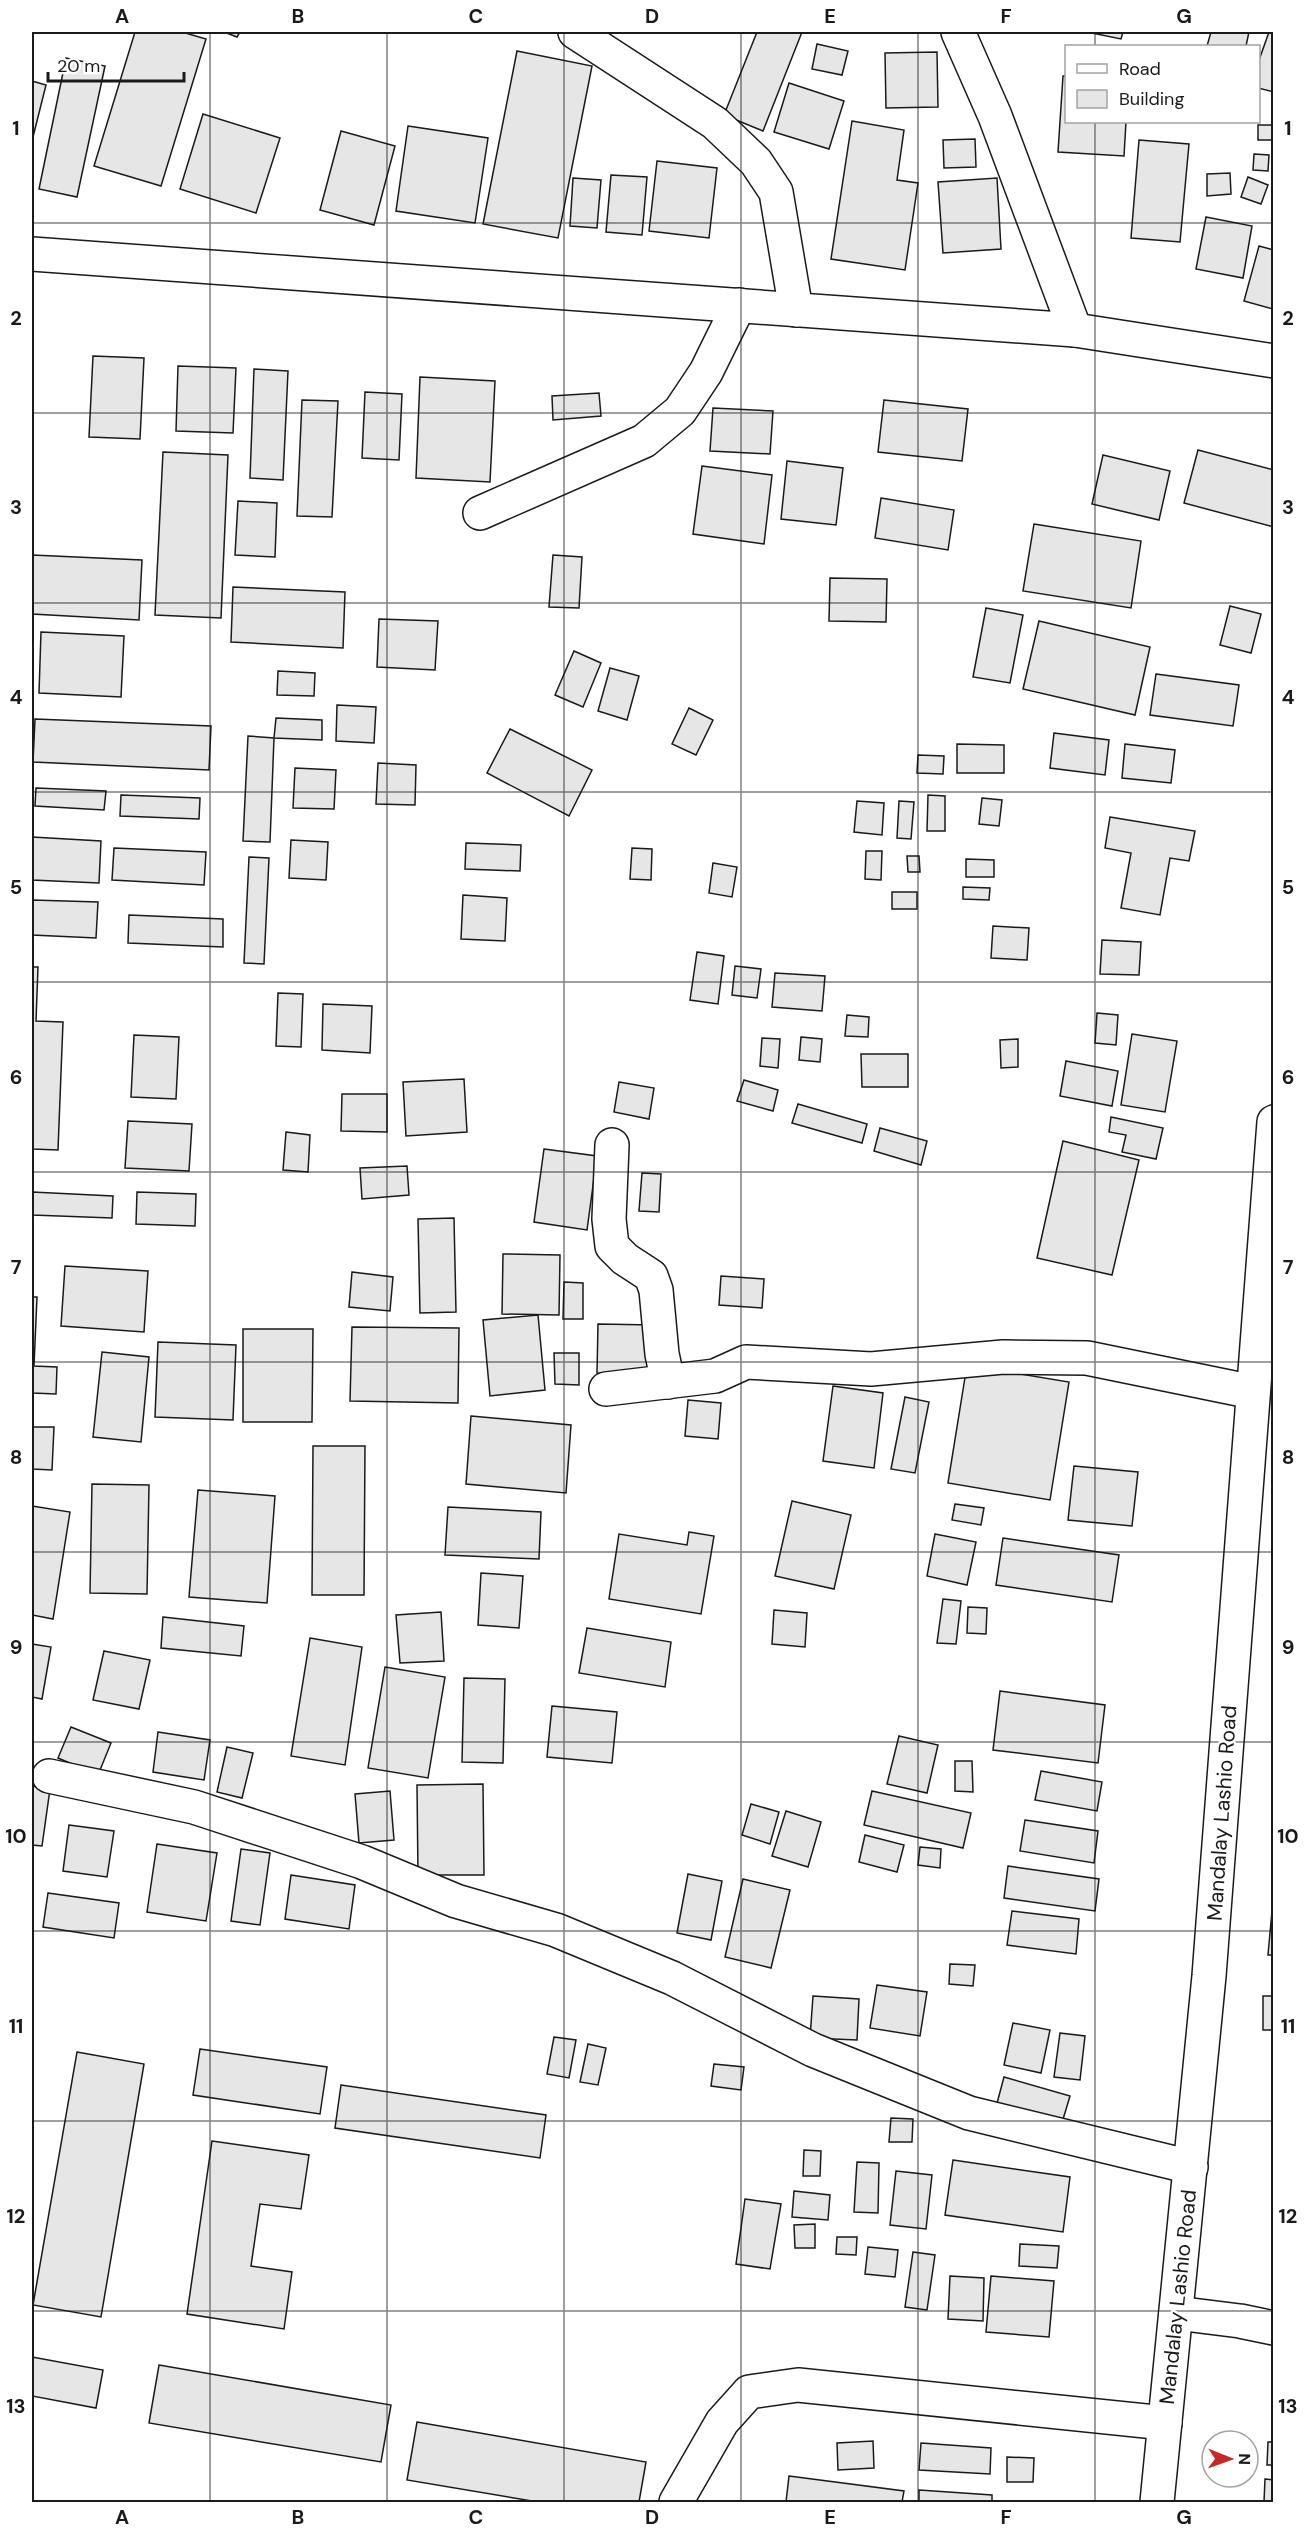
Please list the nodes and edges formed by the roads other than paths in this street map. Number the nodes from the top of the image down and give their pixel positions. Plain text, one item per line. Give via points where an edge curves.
1 (575, 32) edge
2 (958, 32) edge
3 (32, 254) edge
4 (739, 305) junction
5 (796, 310) junction
6 (1075, 330) junction
7 (1274, 361) edge
8 (480, 513) dead end
9 (1274, 1122) edge
10 (612, 1145) dead end
11 (668, 1382) junction
12 (606, 1389) dead end
13 (1253, 1392) junction
14 (49, 1776) dead end
15 (1191, 2166) junction
16 (1176, 2313) junction
17 (1274, 2328) edge
18 (1165, 2423) junction
19 (676, 2502) edge
20 (1157, 2502) edge

1 - 5 main road via 715,123 756,162 776,192
2 - 6 main road via 995,116
3 - 4 main road
4 - 5 main road
4 - 8 main road via 706,372 680,411 644,441
5 - 6 main road
6 - 7 main road
9 - 13 main road, Mandalay Lashio Road
10 - 11 main road via 612,1246 651,1276
11 - 12 main road
11 - 13 main road via 715,1376 746,1362 871,1369 1003,1357 1087,1358
13 - 15 main road, Mandalay Lashio Road
14 - 15 main road via 194,1808 362,1862 456,1901 556,1930 672,1978 813,2050 969,2114
15 - 16 main road, Mandalay Lashio Road
16 - 17 main road
16 - 18 main road, Mandalay Lashio Road
18 - 19 main road via 798,2385 749,2392 722,2422
18 - 20 main road, Mandalay Lashio Road

